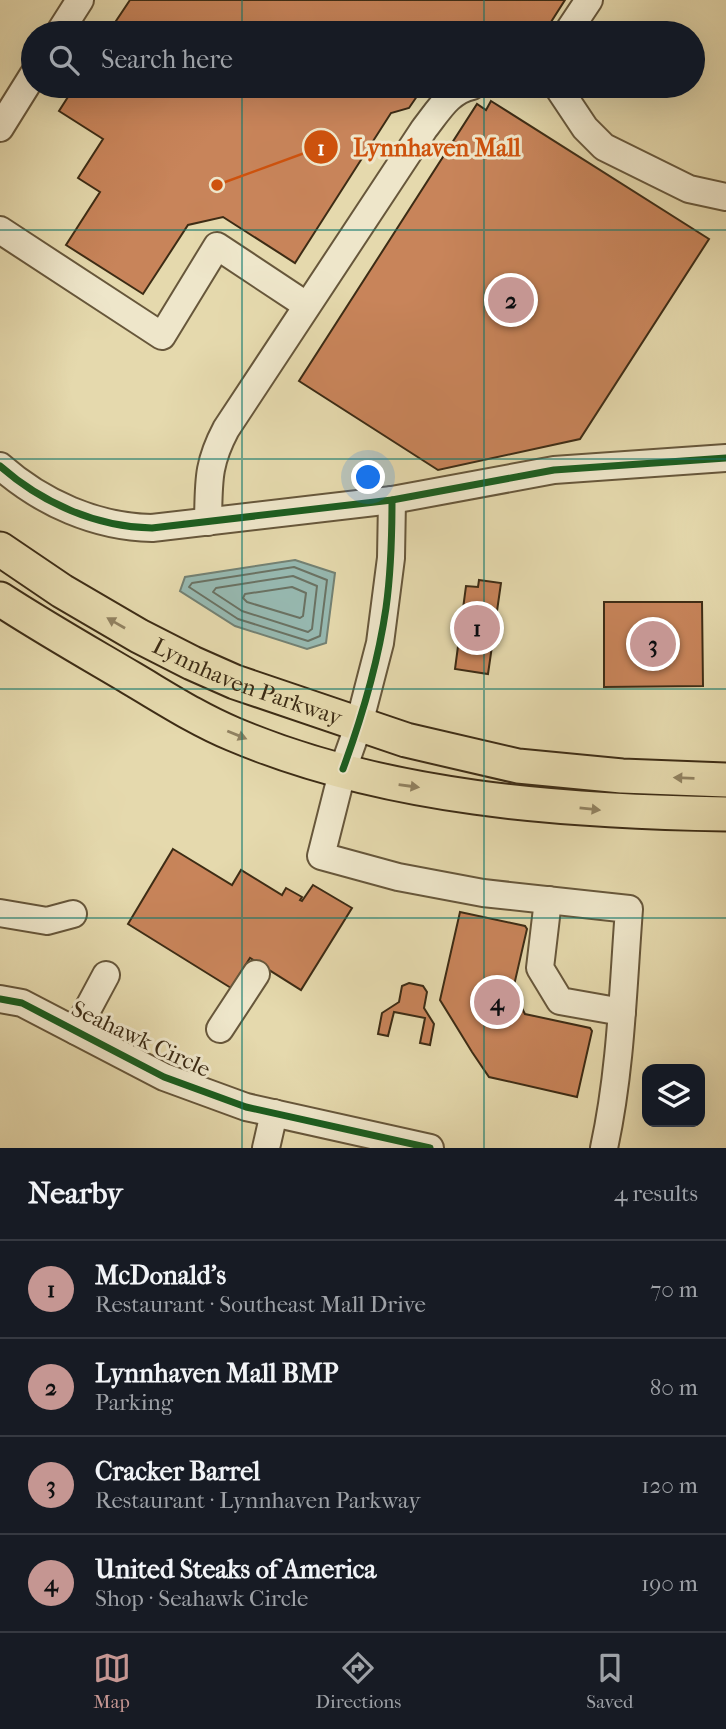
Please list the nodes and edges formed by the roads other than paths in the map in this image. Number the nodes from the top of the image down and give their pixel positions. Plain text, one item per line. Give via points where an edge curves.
1 (80, 0) edge
2 (589, 0) edge
3 (67, 21) edge
4 (575, 21) edge
5 (21, 94) edge
6 (448, 98) edge
7 (566, 98) edge
8 (0, 128) edge
9 (726, 197) edge
10 (0, 230) edge
11 (306, 305) junction
12 (726, 458) edge
13 (0, 466) edge
14 (392, 500) junction
15 (208, 522) junction
16 (0, 549) edge
17 (0, 598) edge
18 (359, 724) junction
19 (343, 769) junction
20 (726, 780) edge
21 (726, 814) edge
22 (548, 900) junction
23 (0, 913) edge
24 (73, 914) dead end
25 (256, 974) dead end
26 (106, 975) dead end
27 (0, 999) edge
28 (622, 1012) junction
29 (220, 1029) dead end
30 (76, 1031) junction
31 (274, 1113) junction
32 (266, 1148) edge
33 (430, 1148) edge
34 (604, 1148) edge

1 - 3 street
2 - 4 street
5 - 8 street
6 - 11 street
7 - 9 street via 604,147 689,189
10 - 11 street via 162,336 217,246
11 - 15 street via 215,450 209,470
12 - 14 street via 554,470
13 - 15 street via 43,497 101,523 152,528
14 - 15 street
14 - 18 street via 386,607
18 -> 16 main road, Lynnhaven Parkway via 192,663 62,591
17 -> 19 main road, Lynnhaven Parkway via 175,706 244,738
18 - 19 street
20 -> 18 main road, Lynnhaven Parkway via 518,766
19 -> 21 main road, Lynnhaven Parkway via 396,784 483,798 618,812
19 - 22 street via 321,856 398,877
22 - 28 street via 540,968 560,1001
22 - 28 street via 629,909
23 - 24 street via 47,921
25 - 29 street
26 - 30 street
27 - 30 street, Seahawk Circle via 22,1003
28 - 34 street
30 - 31 street, Seahawk Circle via 164,1077
31 - 32 street
31 - 33 street, Seahawk Circle

